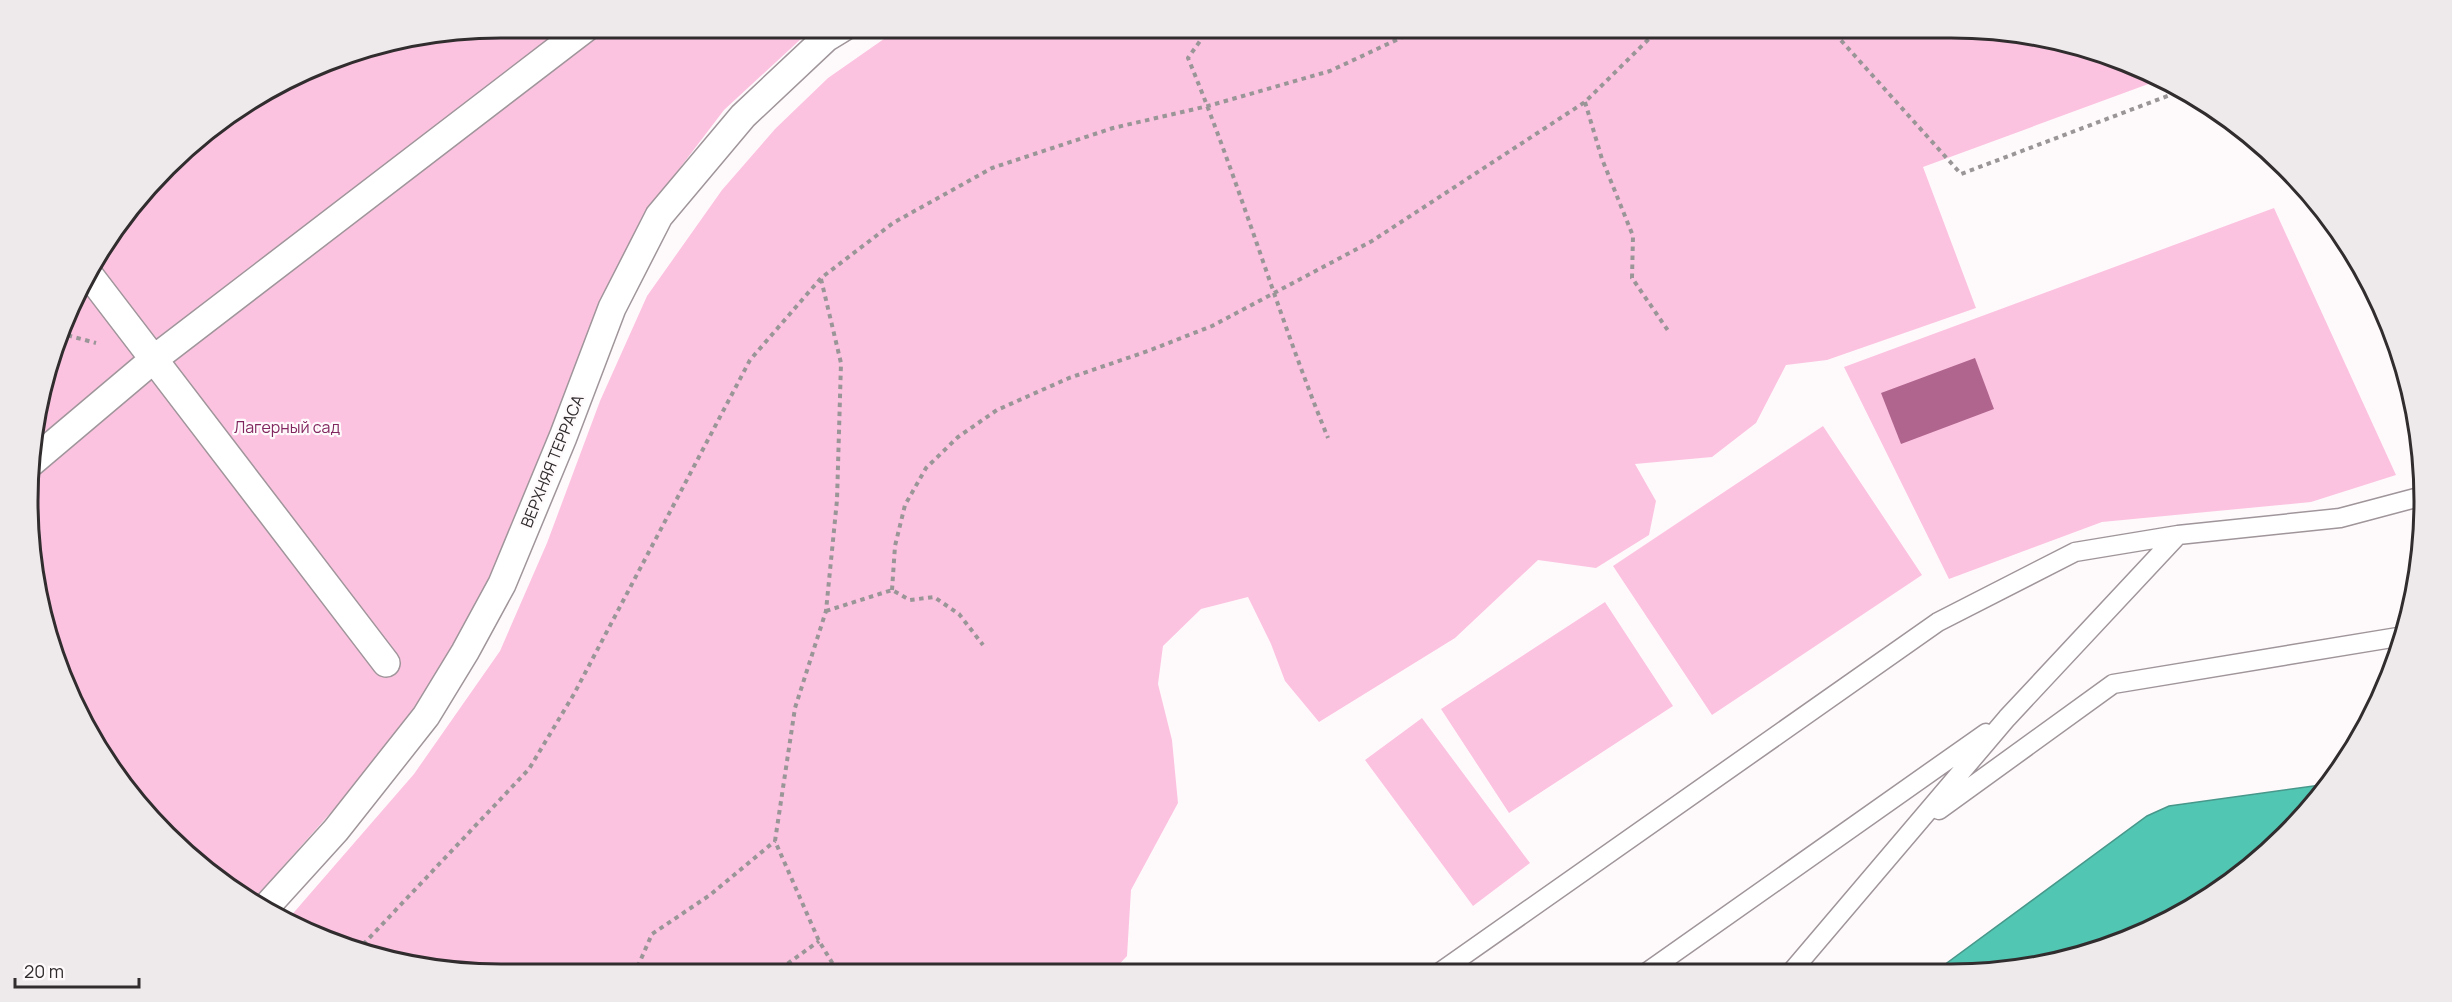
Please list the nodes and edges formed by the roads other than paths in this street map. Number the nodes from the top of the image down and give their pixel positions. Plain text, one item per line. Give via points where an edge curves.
1 (573, 38) edge
2 (826, 38) edge
3 (94, 281) edge
4 (154, 359) junction
5 (40, 456) edge
6 (2414, 498) edge
7 (2178, 535) junction
8 (2394, 638) edge
9 (386, 663) dead end
10 (2007, 718) junction
11 (1915, 826) junction
12 (270, 903) edge
13 (1451, 964) edge
14 (1658, 964) edge
15 (1799, 964) edge

1 - 4 street
2 - 12 street, ВЕРХНЯЯ ТЕРРАСА via 743,116 659,216 612,308 502,584 465,652 426,716 336,830
3 - 4 street
4 - 5 street
4 - 9 street
6 - 7 lane via 2340,518
7 - 10 lane
7 - 13 lane via 2075,552 1938,622
8 - 11 lane via 2113,684
10 - 11 lane
10 - 14 lane
11 - 15 lane

